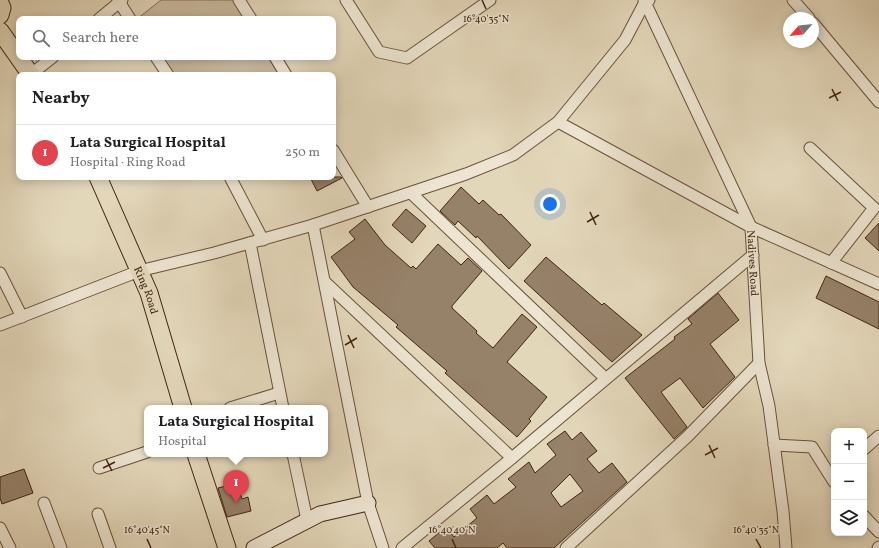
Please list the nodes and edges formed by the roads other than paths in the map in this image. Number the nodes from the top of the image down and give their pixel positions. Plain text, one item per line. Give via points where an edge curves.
1 (239, 0) edge
2 (346, 0) edge
3 (490, 0) edge
4 (793, 0) edge
5 (120, 1) edge
6 (646, 1) edge
7 (803, 12) edge
8 (102, 16) edge
9 (128, 16) edge
10 (249, 16) edge
11 (819, 30) edge
12 (0, 31) edge
13 (16, 54) edge
14 (20, 60) edge
15 (49, 60) edge
16 (158, 60) edge
17 (277, 60) edge
18 (29, 72) edge
19 (35, 72) edge
20 (166, 72) edge
21 (284, 72) edge
22 (879, 102) edge
23 (558, 122) junction
24 (810, 148) dead end
25 (336, 155) edge
26 (99, 180) edge
27 (232, 180) edge
28 (411, 193) junction
29 (368, 207) junction
30 (313, 225) junction
31 (751, 227) junction
32 (263, 240) junction
33 (250, 243) junction
34 (753, 255) junction
35 (831, 263) junction
36 (139, 271) junction
37 (0, 273) edge
38 (325, 282) junction
39 (878, 283) edge
40 (22, 317) junction
41 (0, 325) edge
42 (759, 364) junction
43 (605, 378) junction
44 (279, 393) junction
45 (182, 405) edge
46 (240, 405) edge
47 (281, 405) edge
48 (879, 436) edge
49 (774, 445) junction
50 (867, 446) edge
51 (144, 453) edge
52 (197, 457) edge
53 (294, 457) edge
54 (512, 458) junction
55 (99, 468) dead end
56 (831, 476) edge
57 (44, 503) dead end
58 (368, 503) junction
59 (98, 514) dead end
60 (867, 519) edge
61 (307, 520) junction
62 (0, 528) edge
63 (879, 532) edge
64 (571, 546) edge
65 (10, 548) edge
66 (61, 548) edge
67 (110, 548) edge
68 (226, 548) edge
69 (254, 548) edge
70 (383, 548) edge
71 (402, 548) edge
72 (786, 548) edge

1 - 10 street
2 - 3 street via 379,52 406,58
4 - 7 street
5 - 8 street
5 - 9 street
6 - 23 street via 625,40
6 - 31 street, Nadives Road
11 - 22 street
12 - 13 main road
14 - 18 main road
15 - 19 street
16 - 20 street
17 - 21 street
23 - 28 street via 513,155
23 - 31 street
24 - 35 street via 874,208
25 - 29 street
26 - 36 main road, Ring Road
27 - 32 street
28 - 29 street
28 - 43 street
29 - 30 street
30 - 32 street
30 - 38 street
31 - 34 street, Nadives Road
31 - 35 street
32 - 33 street
33 - 36 street
33 - 44 street
34 - 42 street, Nadives Road
34 - 43 street
35 - 39 street
36 - 40 street
36 - 45 main road, Ring Road via 150,293
37 - 40 street
38 - 54 street
38 - 58 street
40 - 41 street
42 - 49 street, Nadives Road via 769,406
42 - 64 street via 687,437
43 - 54 street
44 - 46 street
44 - 47 street
48 - 50 street
49 - 56 street via 812,447
49 - 72 street, Nadives Road via 784,511
51 - 55 street
52 - 68 main road
53 - 61 street
54 - 71 street
57 - 66 street
58 - 61 main road via 320,514
58 - 70 street
59 - 67 street
60 - 63 street
61 - 69 main road
62 - 65 street

